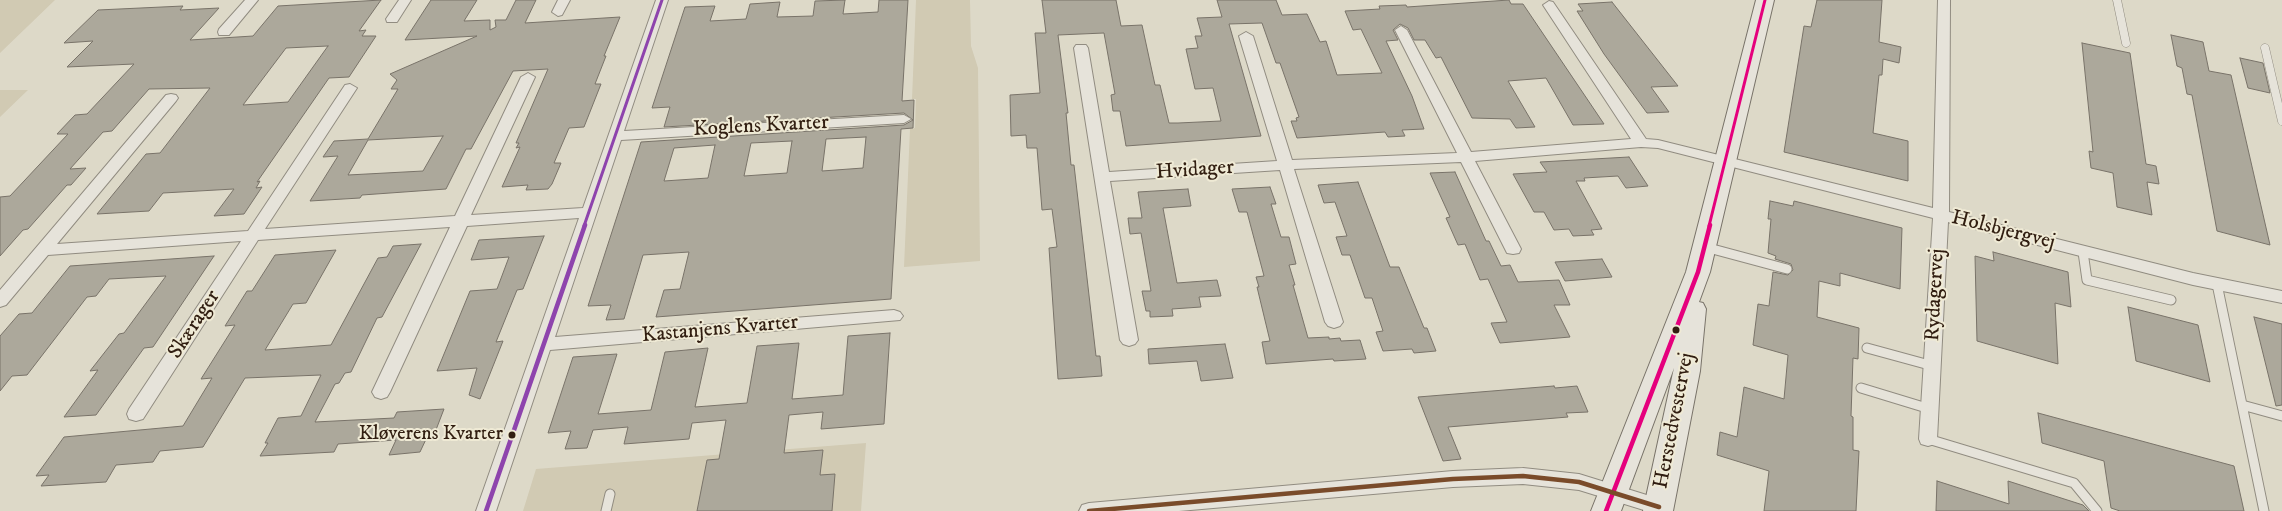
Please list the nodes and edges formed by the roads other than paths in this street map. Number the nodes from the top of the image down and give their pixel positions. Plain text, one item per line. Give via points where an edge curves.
1 (252, 0) edge
2 (406, 0) edge
3 (662, 0) edge
4 (1765, 0) edge
5 (1944, 0) edge
6 (2117, 0) edge
7 (1548, 5) dead end
8 (392, 19) dead end
9 (1401, 30) dead end
10 (224, 32) dead end
11 (650, 35) joint
12 (1246, 36) dead end
13 (2126, 44) dead end
14 (1081, 48) dead end
15 (2265, 48) dead end
16 (528, 78) dead end
17 (350, 88) dead end
18 (171, 98) dead end
19 (904, 119) dead end
20 (2282, 121) edge
21 (617, 136) junction
22 (1641, 143) junction
23 (1466, 157) junction
24 (1726, 161) junction
25 (1287, 165) junction
26 (1102, 178) junction
27 (590, 212) junction
28 (1941, 215) junction
29 (461, 221) junction
30 (254, 235) junction
31 (43, 250) junction
32 (1512, 250) dead end
33 (2083, 252) junction
34 (1701, 260) junction
35 (1787, 269) dead end
36 (2217, 284) junction
37 (2282, 297) edge
38 (0, 300) edge
39 (2171, 300) dead end
40 (894, 316) dead end
41 (1334, 322) dead end
42 (1129, 340) dead end
43 (545, 344) junction
44 (1867, 348) dead end
45 (1932, 366) junction
46 (1861, 388) dead end
47 (381, 392) dead end
48 (2242, 405) junction
49 (1930, 409) junction
50 (136, 414) dead end
51 (2282, 416) edge
52 (1928, 439) joint
53 (610, 494) dead end
54 (1611, 501) edge
55 (1658, 509) edge
56 (486, 511) edge
57 (606, 511) edge
58 (1089, 511) edge
59 (2098, 511) edge
60 (2264, 511) edge

1 - 10 street
2 - 8 street
3 - 11 street
4 - 24 street, Herstedvestervej
5 - 28 street, Rydagervej
6 - 13 lane
7 - 22 street
9 - 23 street
11 - 21 street
12 - 25 street
14 - 26 street
15 - 20 lane
16 - 29 street
17 - 30 street, Skærager
18 - 31 street
19 - 21 street, Koglens Kvarter
21 - 27 street
22 - 23 street, Hvidager
22 - 24 street, Hvidager via 1658,144
23 - 25 street, Hvidager
23 - 32 street
24 - 28 street, Holsbjergvej
24 - 34 street, Herstedvestervej
25 - 26 street, Hvidager
25 - 41 street
26 - 42 street
27 - 29 street
27 - 43 street
28 - 33 street, Holsbjergvej
28 - 45 street, Rydagervej
29 - 30 street
29 - 47 street
30 - 31 street
30 - 50 street, Skærager
31 - 38 street
33 - 36 street, Holsbjergvej
33 - 39 lane via 2087,280
34 - 35 lane
34 - 54 street, Herstedvestervej
34 - 55 street, Herstedvestervej via 1687,371
36 - 37 street, Holsbjergvej
36 - 48 lane
40 - 43 street, Kastanjens Kvarter
43 - 56 street
44 - 45 lane
45 - 49 street, Rydagervej
46 - 49 lane
48 - 51 lane
48 - 60 lane
49 - 52 street, Rydagervej
52 - 59 lane via 2074,483
53 - 57 lane
54 - 55 street
54 - 58 street via 1579,482 1523,476 1404,483

